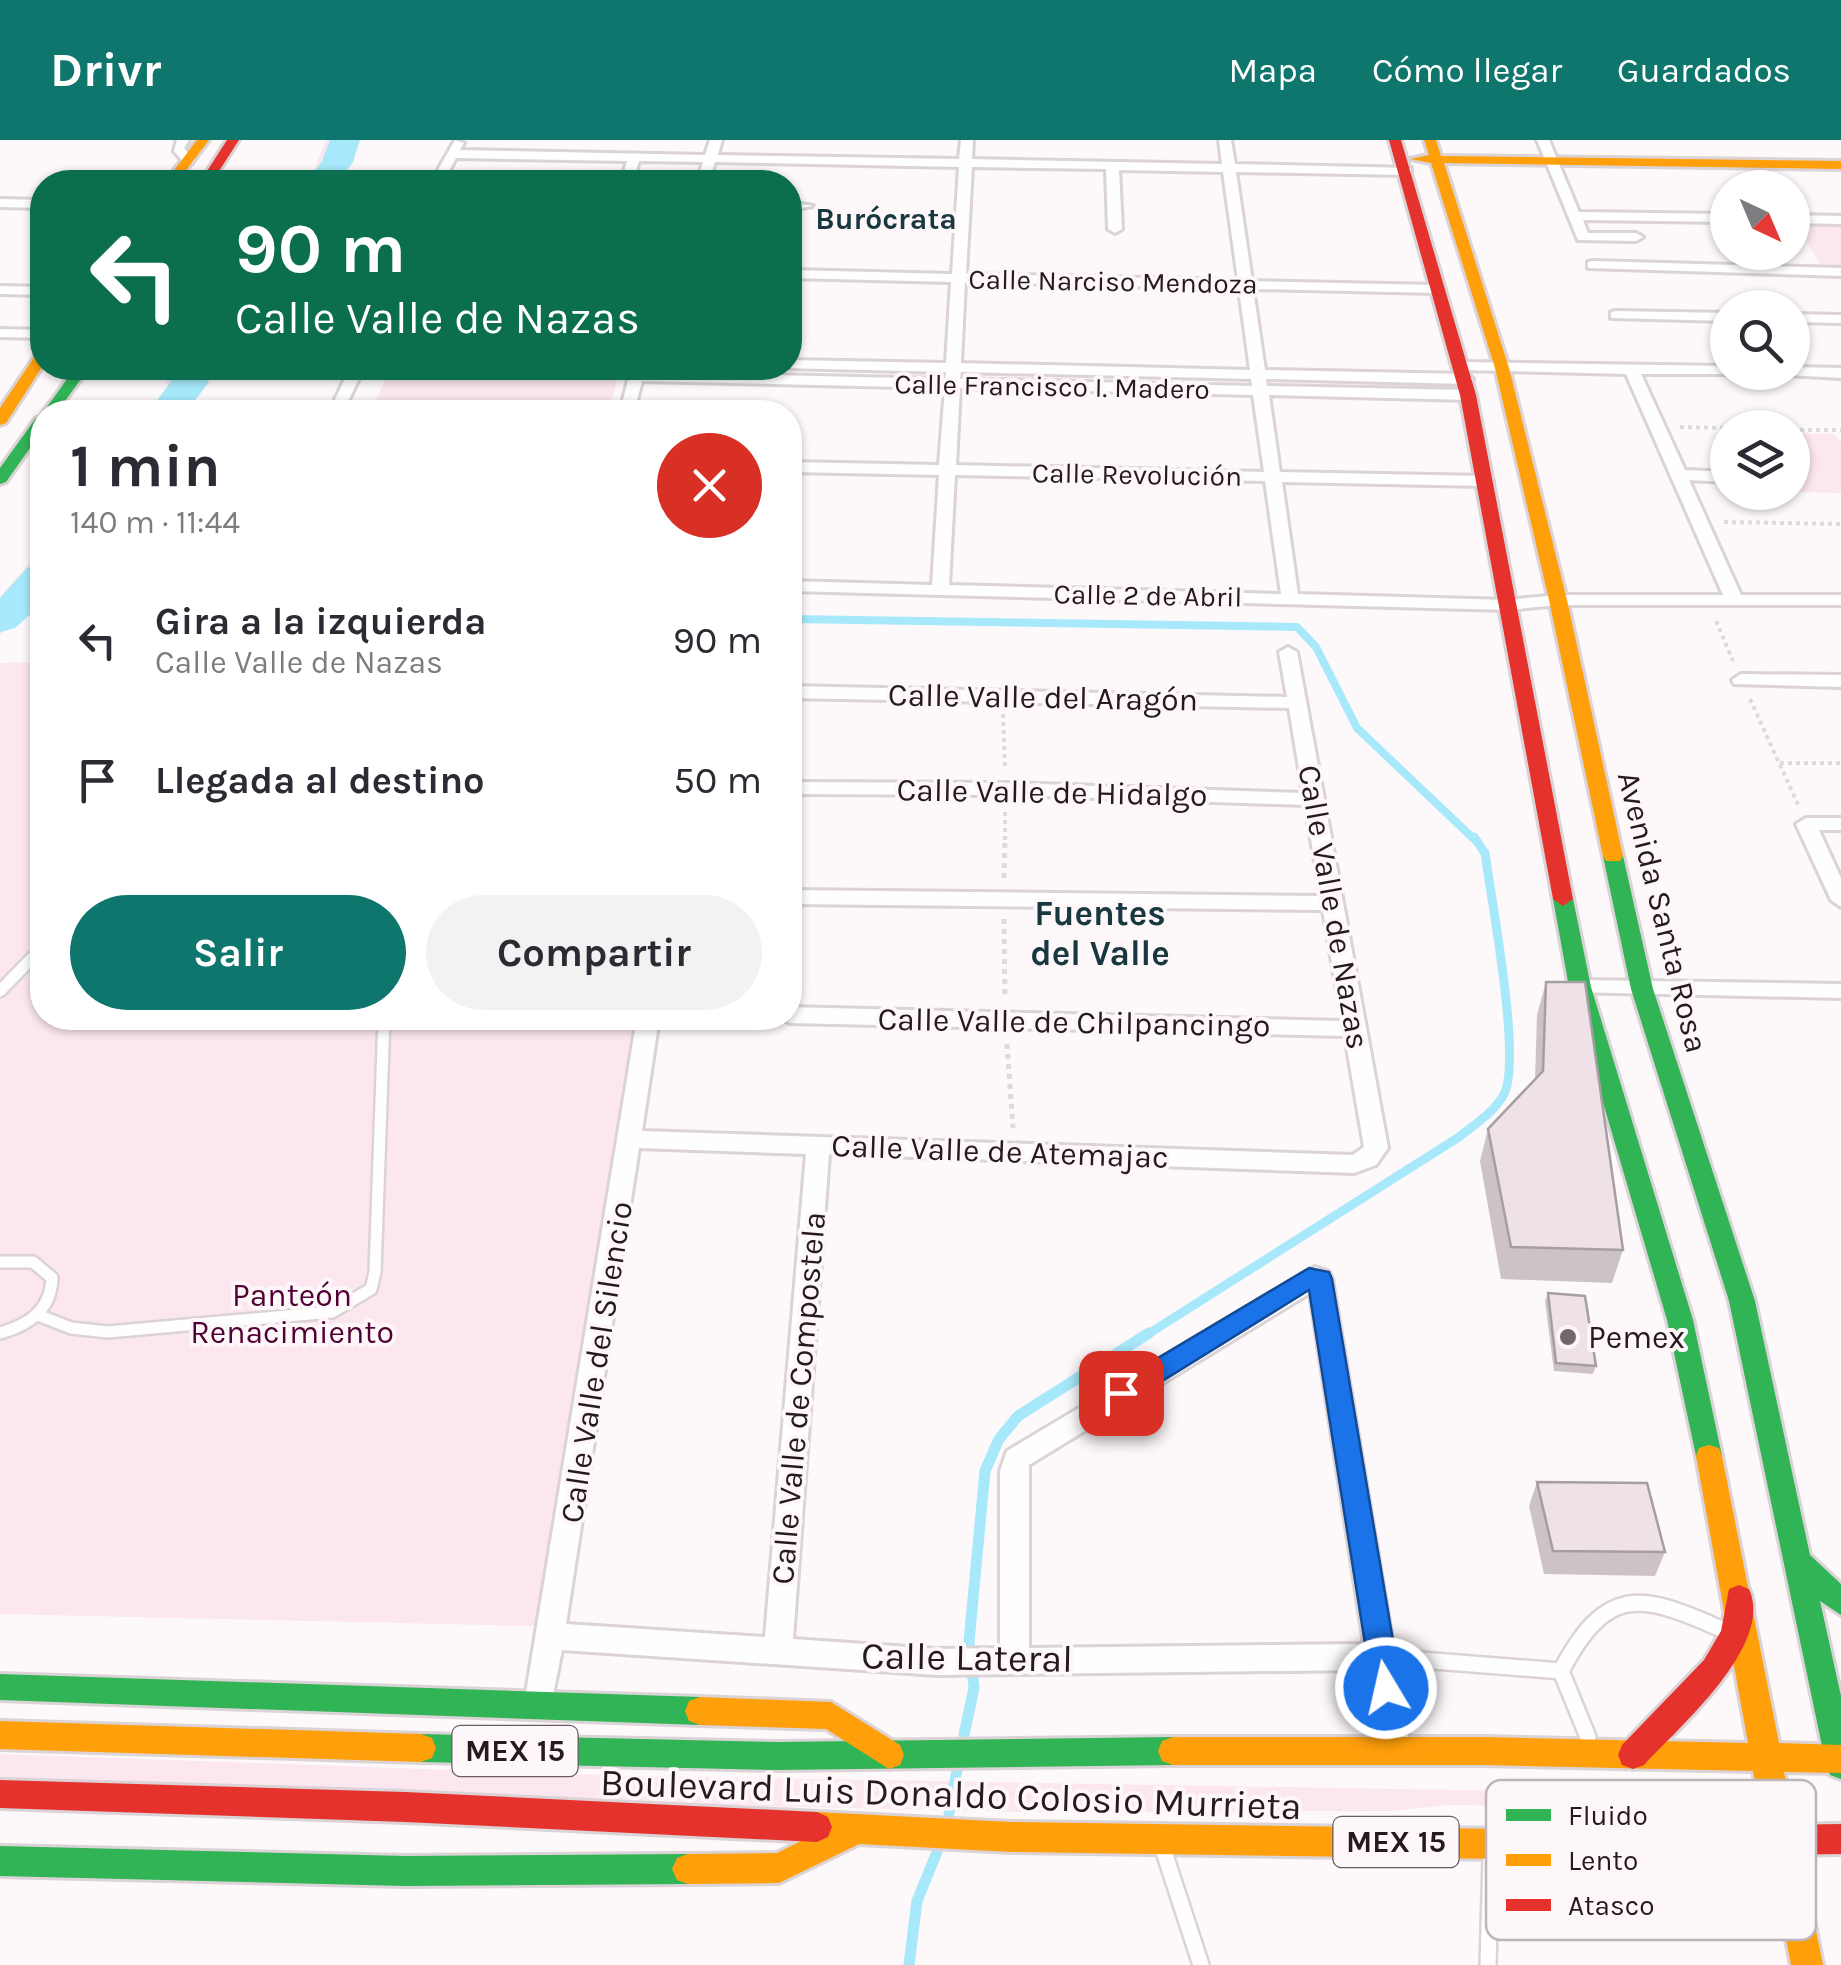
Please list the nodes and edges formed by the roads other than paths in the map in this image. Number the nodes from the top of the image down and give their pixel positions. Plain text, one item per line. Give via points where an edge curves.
1 (233, 141) edge
2 (571, 141) edge
3 (457, 145) edge
4 (193, 147) edge
5 (714, 148) edge
6 (966, 150) edge
7 (1227, 154) edge
8 (1400, 156) edge
9 (634, 157) junction
10 (1436, 157) edge
11 (1550, 157) edge
12 (1112, 165) junction
13 (1841, 165) edge
14 (179, 170) edge
15 (214, 170) edge
16 (443, 170) edge
17 (630, 170) edge
18 (1841, 176) edge
19 (0, 204) edge
20 (30, 204) edge
21 (802, 206) edge
22 (806, 206) dead end
23 (1574, 216) junction
24 (1710, 218) edge
25 (1810, 219) edge
26 (1841, 220) edge
27 (1115, 229) dead end
28 (1636, 237) dead end
29 (1592, 265) dead end
30 (1841, 272) edge
31 (802, 274) edge
32 (960, 278) junction
33 (1243, 284) junction
34 (1436, 289) junction
35 (0, 290) edge
36 (30, 291) edge
37 (1616, 316) dead end
38 (1710, 317) edge
39 (1810, 318) edge
40 (1841, 319) edge
41 (0, 333) edge
42 (30, 334) edge
43 (802, 365) edge
44 (1502, 368) junction
45 (1632, 370) junction
46 (1710, 372) edge
47 (1810, 372) edge
48 (1841, 373) edge
49 (30, 374) edge
50 (802, 375) edge
51 (951, 377) junction
52 (1465, 380) junction
53 (1260, 382) junction
54 (4, 412) edge
55 (30, 438) edge
56 (802, 467) edge
57 (945, 472) junction
58 (1275, 476) junction
59 (1677, 476) junction
60 (1710, 477) edge
61 (0, 479) edge
62 (1484, 481) junction
63 (802, 586) edge
64 (940, 590) junction
65 (1290, 598) junction
66 (1734, 599) junction
67 (1558, 600) junction
68 (1841, 600) edge
69 (1507, 606) junction
70 (1288, 652) dead end
71 (1741, 680) road end
72 (1841, 682) edge
73 (802, 692) edge
74 (1296, 703) junction
75 (802, 788) edge
76 (1314, 799) junction
77 (1841, 824) edge
78 (1839, 891) edge
79 (802, 897) edge
80 (1333, 903) junction
81 (30, 960) edge
82 (1580, 987) junction
83 (1642, 989) junction
84 (0, 991) edge
85 (1839, 995) edge
86 (802, 1015) edge
87 (1357, 1029) junction
88 (384, 1030) edge
89 (646, 1030) edge
90 (632, 1139) junction
91 (818, 1146) junction
92 (1368, 1159) joint
93 (0, 1262) edge
94 (38, 1316) junction
95 (2, 1335) edge
96 (1796, 1560) junction
97 (1739, 1598) junction
98 (1841, 1602) edge
99 (1734, 1634) junction
100 (552, 1636) junction
101 (778, 1650) junction
102 (1382, 1657) junction
103 (1015, 1660) junction
104 (1561, 1671) junction
105 (0, 1687) edge
106 (540, 1706) junction
107 (0, 1735) edge
108 (1395, 1748) junction
109 (1594, 1754) junction
110 (888, 1755) junction
111 (1633, 1756) junction
112 (1767, 1756) junction
113 (1840, 1761) edge
114 (1771, 1780) edge
115 (0, 1794) edge
116 (855, 1830) junction
117 (1160, 1838) junction
118 (1841, 1839) edge
119 (1816, 1840) edge
120 (1486, 1844) edge
121 (0, 1861) edge
122 (1489, 1940) edge
123 (1802, 1940) edge
124 (1202, 1965) edge
125 (1488, 1965) edge
126 (1807, 1965) edge

1 - 15 main road
2 - 3 street
2 - 5 street
3 - 9 street
3 - 16 street
4 - 14 main road
5 - 6 street
5 - 9 street
6 - 7 street
6 - 12 street
6 - 32 street
7 - 8 street
7 - 12 street
7 - 33 street
8 - 10 main road
8 - 34 main road
9 - 17 street
10 - 11 main road
10 - 44 main road, Avenida Santa Rosa
11 - 13 main road
11 - 18 main road
11 - 23 street
12 - 27 street
19 - 20 street
21 - 22 street
23 - 24 street
23 - 28 street via 1583,237
25 - 26 street
29 - 30 street
31 - 32 street, Calle Narciso Mendoza
32 - 33 street, Calle Narciso Mendoza
32 - 51 street
33 - 34 street, Calle Narciso Mendoza
33 - 53 street
34 - 52 main road
35 - 36 street
37 - 38 street
39 - 40 street
41 - 42 street
43 - 51 street, Calle Francisco I. Madero
44 - 45 street, Calle Francisco I. Madero
44 - 52 street, Calle Francisco I. Madero
44 - 67 main road, Avenida Santa Rosa
45 - 46 street, Calle Francisco I. Madero
45 - 59 street
47 - 48 street
49 - 54 main road
50 - 51 street, Calle Francisco I. Madero
51 - 53 street, Calle Francisco I. Madero
51 - 57 street
52 - 53 street, Calle Francisco I. Madero
52 - 62 main road
53 - 58 street
55 - 61 main road
56 - 57 street, Calle Revolución
57 - 58 street, Calle Revolución
57 - 64 street
58 - 62 street, Calle Revolución
58 - 65 street
59 - 60 street
59 - 66 street
62 - 69 main road
63 - 64 street, Calle 2 de Abril
64 - 65 street, Calle 2 de Abril
65 - 69 street, Calle 2 de Abril
66 - 67 street, Calle 2 de Abril
66 - 68 street, Calle 2 de Abril
67 - 69 street, Calle 2 de Abril
67 - 83 main road, Avenida Santa Rosa
69 - 82 main road
70 - 74 street, Calle Valle de Nazas
71 - 72 street
73 - 74 street, Calle Valle del Aragón
74 - 76 street, Calle Valle de Nazas
75 - 76 street, Calle Valle de Hidalgo
76 - 80 street, Calle Valle de Nazas
77 - 78 street via 1806,824
79 - 80 street
80 - 87 street, Calle Valle de Nazas
81 - 84 lane
82 - 83 street
82 - 97 main road via 1680,1320
83 - 85 street
83 - 96 main road, Avenida Santa Rosa via 1742,1301
86 - 87 street, Calle Valle de Chilpancingo
87 - 92 street, Calle Valle de Nazas via 1376,1148
88 - 94 lane via 370,1289 332,1312 108,1332
89 - 90 street, Calle Valle del Silencio
90 - 91 street, Calle Valle de Atemajac
90 - 100 street, Calle Valle del Silencio
91 - 92 street, Calle Valle de Atemajac via 1354,1164
91 - 101 street, Calle Valle de Compostela
93 - 94 lane via 34,1262 52,1278
94 - 95 lane
96 - 98 main road
96 - 113 main road, Avenida Santa Rosa
97 - 99 main road
97 - 112 main road
99 - 104 lane via 1664,1604 1619,1605 1588,1624
99 - 111 main road via 1714,1669
100 - 101 street, Calle Lateral
100 - 106 street, Calle Valle del Silencio
101 - 103 street, Calle Lateral via 937,1662
102 - 103 street, Calle Lateral
102 - 103 street via 1320,1279 1309,1278 1017,1460
102 - 104 lane
102 - 108 street
104 - 109 lane
105 - 106 main road
106 - 110 main road via 831,1716
107 - 110 main road, Boulevard Luis Donaldo Colosio Murrieta / MEX 15
108 - 109 main road, Boulevard Luis Donaldo Colosio Murrieta / MEX 15
108 - 110 main road, Boulevard Luis Donaldo Colosio Murrieta / MEX 15
109 - 111 main road, Boulevard Luis Donaldo Colosio Murrieta / MEX 15
111 - 112 main road, Boulevard Luis Donaldo Colosio Murrieta / MEX 15
112 - 113 main road, Boulevard Luis Donaldo Colosio Murrieta / MEX 15
112 - 114 main road
115 - 116 main road, Boulevard Luis Donaldo Colosio Murrieta / MEX 15
116 - 117 main road, Boulevard Luis Donaldo Colosio Murrieta / MEX 15
116 - 121 main road via 779,1868 404,1871
117 - 120 main road, Boulevard Luis Donaldo Colosio Murrieta / MEX 15
117 - 124 lane
118 - 119 main road, Boulevard Luis Donaldo Colosio Murrieta / MEX 15
122 - 125 lane
123 - 126 main road

